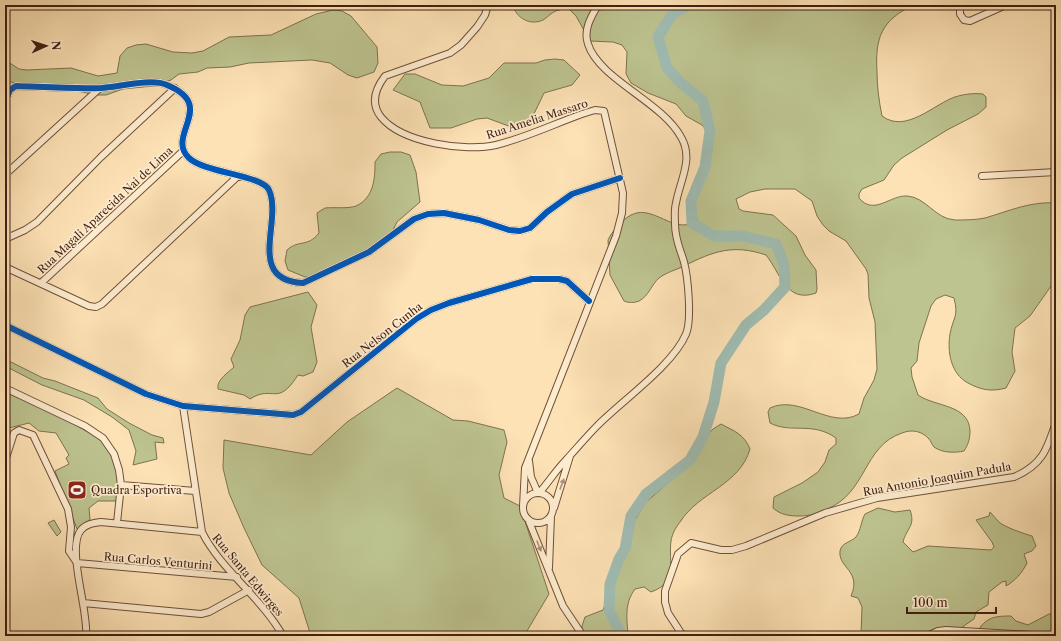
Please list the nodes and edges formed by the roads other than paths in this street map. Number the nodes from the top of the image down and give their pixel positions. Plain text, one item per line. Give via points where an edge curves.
1 (488, 5) edge
2 (598, 5) edge
3 (960, 5) edge
4 (1006, 5) edge
5 (100, 88) junction
6 (175, 88) junction
7 (184, 151) junction
8 (8, 172) junction
9 (1056, 172) edge
10 (238, 176) junction
11 (982, 176) dead end
12 (620, 178) junction
13 (6, 238) edge
14 (5, 267) edge
15 (41, 283) junction
16 (589, 301) junction
17 (5, 326) edge
18 (5, 388) edge
19 (183, 406) junction
20 (1056, 422) edge
21 (570, 456) junction
22 (528, 458) junction
23 (5, 461) edge
24 (121, 485) junction
25 (195, 491) junction
26 (539, 493) junction
27 (523, 506) junction
28 (552, 514) junction
29 (528, 519) junction
30 (116, 523) junction
31 (202, 532) junction
32 (77, 563) junction
33 (549, 573) junction
34 (237, 577) junction
35 (249, 590) junction
36 (83, 603) junction
37 (86, 636) edge
38 (283, 636) edge
39 (583, 636) edge
40 (683, 636) edge
41 (927, 636) edge
42 (1049, 636) edge

1 - 12 street, Rua Amelia Massaro via 477,27 450,53 385,76 375,94 376,110 384,120 414,138 448,145 478,147 496,145 594,110 604,111
2 - 21 street via 589,19 586,34 593,54 600,65 670,121 681,137 688,156 675,204 675,239 684,262 689,306 687,332 670,357 600,423
3 - 4 street via 960,14 964,20 970,21
5 - 6 street via 153,83
5 - 8 street
5 - 8 street via 16,86 10,90 7,97
6 - 7 street via 186,97 190,106 191,117 182,139
6 - 13 street via 101,157 37,222
7 - 10 street via 205,167
7 - 15 street, Rua Magali Aparecida Nai de Lima
8 - 13 street
9 - 11 street
10 - 12 street via 261,182 268,189 272,201 269,252 273,268 280,278 292,283 303,283 369,252 414,219 428,214 444,213 520,231 530,228 572,194
10 - 15 street via 102,304 96,307 89,306
12 - 16 street, Rua Amelia Massaro via 623,193 622,213 616,236
14 - 15 street
16 - 19 street, Rua Nelson Cunha via 567,281 532,279 431,310 293,415
16 - 22 street, Rua Amelia Massaro
17 - 19 street via 146,394
18 - 24 street via 85,426 103,438 114,454
19 - 25 street, Rua Santa Edwirges
20 - 40 street, Rua Antonio Joaquim Padula via 1042,457 1028,471 1014,477 877,498 824,513 732,550 691,544 684,548 678,554 665,602 668,613
21 - 26 street
28 -> 21 street
22 - 26 street via 531,477
22 - 27 street, Rua Amelia Massaro via 524,476
23 - 32 street via 14,433 19,430 33,435 68,509 71,527 69,552
24 - 25 street
24 - 30 street
25 - 31 street, Rua Santa Edwirges
26 - 27 street via 527,498
26 - 28 street via 552,501
27 - 29 street
28 - 29 street via 542,523
28 - 33 street
29 -> 33 street
30 - 31 street
30 - 32 street via 88,524 80,531 77,538
31 - 34 street, Rua Santa Edwirges via 208,544
32 - 34 street, Rua Carlos Venturini
32 - 36 street
33 - 39 street via 563,606
34 - 35 street, Rua Santa Edwirges
35 - 36 street via 210,612 201,614
35 - 38 street, Rua Santa Edwirges
36 - 37 street via 87,624
41 - 42 street via 946,630

